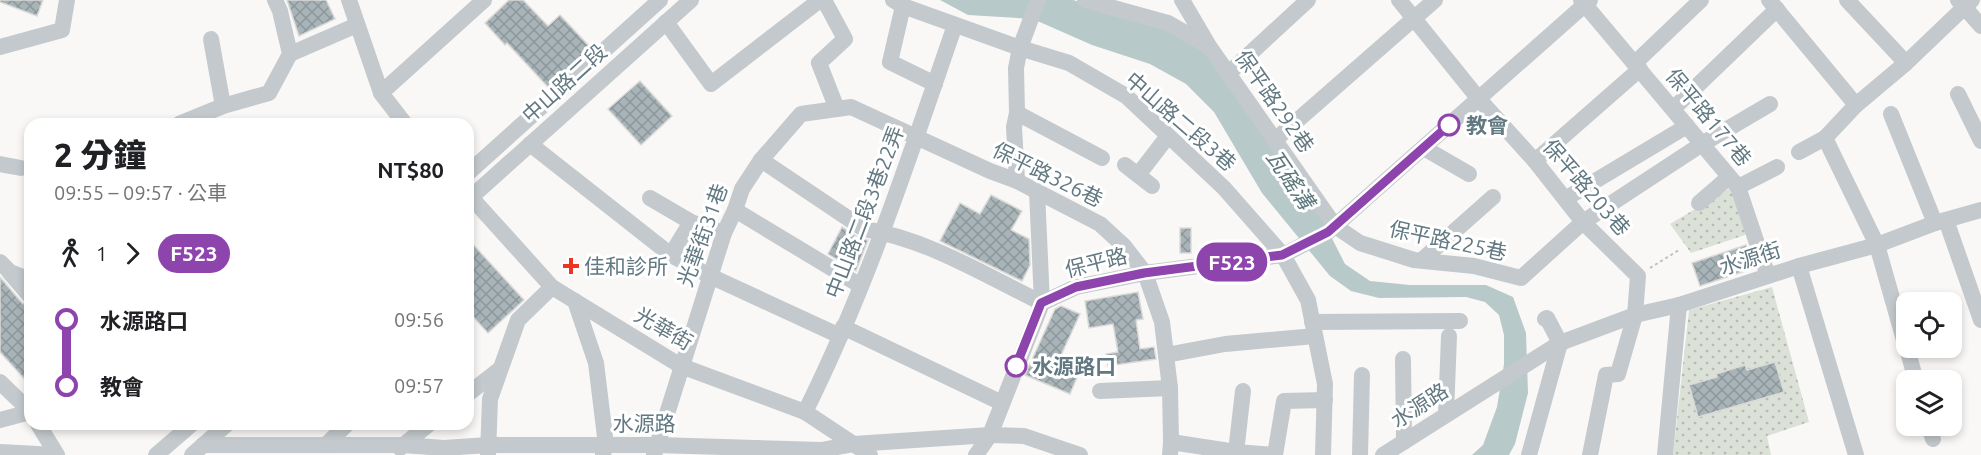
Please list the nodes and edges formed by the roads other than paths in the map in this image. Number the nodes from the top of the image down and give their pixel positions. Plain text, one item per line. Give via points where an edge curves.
1 (67, 0) edge
2 (275, 0) edge
3 (349, 0) edge
4 (484, 0) edge
5 (660, 0) edge
6 (691, 0) edge
7 (822, 0) edge
8 (1038, 0) edge
9 (1085, 0) edge
10 (1308, 0) edge
11 (1399, 0) edge
12 (1435, 0) edge
13 (1701, 0) edge
14 (1847, 0) edge
15 (1183, 1) edge
16 (1585, 2) edge
17 (1965, 2) edge
18 (898, 3) edge
19 (1773, 5) edge
20 (1415, 17) junction
21 (1154, 19) junction
22 (666, 22) junction
23 (357, 25) junction
24 (956, 25) junction
25 (1981, 26) edge
26 (211, 39) dead end
27 (1209, 46) junction
28 (0, 47) edge
29 (1020, 48) junction
30 (290, 54) junction
31 (1906, 63) junction
32 (1637, 66) junction
33 (1229, 73) junction
34 (934, 84) junction
35 (381, 93) junction
36 (1958, 94) dead end
37 (1478, 98) junction
38 (1770, 104) dead end
39 (1856, 105) junction
40 (223, 106) junction
41 (837, 109) junction
42 (1673, 109) junction
43 (1017, 113) junction
44 (1891, 114) dead end
45 (194, 118) edge
46 (399, 118) edge
47 (1687, 126) junction
48 (1168, 136) junction
49 (916, 137) junction
50 (1825, 138) junction
51 (1275, 140) junction
52 (1981, 141) edge
53 (530, 144) junction
54 (1702, 144) junction
55 (1424, 148) junction
56 (1799, 152) dead end
57 (1102, 158) dead end
58 (761, 160) junction
59 (1535, 161) junction
60 (0, 164) edge
61 (1777, 167) dead end
62 (21, 168) dead end
63 (474, 168) edge
64 (1469, 174) dead end
65 (1017, 181) junction
66 (1733, 182) junction
67 (1152, 186) dead end
68 (1037, 191) junction
69 (474, 193) edge
70 (1493, 197) dead end
71 (650, 198) dead end
72 (1565, 199) junction
73 (474, 202) edge
74 (1699, 203) dead end
75 (735, 210) junction
76 (1981, 210) edge
77 (1940, 221) junction
78 (691, 222) junction
79 (1583, 222) junction
80 (1331, 229) junction
81 (882, 232) junction
82 (724, 233) junction
83 (1877, 245) junction
84 (1287, 253) junction
85 (670, 255) junction
86 (1422, 261) junction
87 (1799, 266) junction
88 (5, 267) edge
89 (1144, 273) junction
90 (710, 276) junction
91 (1768, 276) junction
92 (24, 277) edge
93 (861, 285) junction
94 (552, 287) junction
95 (24, 289) edge
96 (575, 301) junction
97 (1041, 303) junction
98 (1679, 305) junction
99 (1896, 310) edge
100 (1635, 315) junction
101 (1545, 319) dead end
102 (1981, 320) edge
103 (1460, 321) dead end
104 (1314, 329) junction
105 (842, 331) junction
106 (1449, 336) dead end
107 (1560, 342) junction
108 (1166, 355) junction
109 (1536, 357) joint
110 (1403, 359) dead end
111 (681, 366) junction
112 (501, 368) junction
113 (1362, 375) dead end
114 (0, 382) edge
115 (1170, 388) junction
116 (474, 389) edge
117 (1242, 391) dead end
118 (1100, 392) dead end
119 (1325, 400) junction
120 (1002, 403) junction
121 (24, 406) edge
122 (805, 412) junction
123 (24, 414) edge
124 (1446, 414) junction
125 (0, 420) edge
126 (41, 430) edge
127 (185, 430) edge
128 (220, 430) edge
129 (341, 430) edge
130 (422, 430) edge
131 (990, 435) junction
132 (1404, 442) junction
133 (854, 444) junction
134 (326, 446) junction
135 (1170, 448) edge
136 (198, 450) edge
137 (398, 450) edge
138 (488, 450) edge
139 (604, 450) edge
140 (655, 450) edge
141 (734, 451) edge
142 (0, 452) edge
143 (1236, 452) junction
144 (56, 455) edge
145 (156, 455) edge
146 (870, 455) edge
147 (976, 455) edge
148 (1080, 455) edge
149 (1276, 455) edge
150 (1317, 455) edge
151 (1323, 455) edge
152 (1360, 455) edge
153 (1383, 455) edge
154 (1529, 455) edge
155 (1590, 455) edge
156 (1665, 455) edge
157 (1856, 455) edge

1 - 28 street via 62,30
2 - 30 street
3 - 23 street
4 - 35 street
5 - 63 street, 中山路二段
6 - 22 street, 中山路二段
7 - 22 street via 711,84
7 - 41 street via 845,39 819,63
8 - 29 street
9 - 21 street
10 - 33 street
11 - 20 street, 保平路203巷
12 - 20 street
13 - 32 street
14 - 31 street
15 - 21 street
15 - 27 street, 保平路292巷
16 - 32 street, 保平路177巷
16 - 37 street
17 - 25 street
17 - 31 street
18 - 24 street, 中山路二段3巷
18 - 34 street via 890,62
19 - 39 street
19 - 42 street
20 - 37 street, 保平路203巷
20 - 51 street
21 - 27 street
22 - 53 street, 中山路二段
23 - 30 street
23 - 35 street
24 - 29 street, 中山路二段3巷
24 - 34 street, 中山路二段3巷22弄
26 - 40 street
27 - 33 street, 保平路292巷
29 - 43 street via 1016,68
29 - 48 street, 中山路二段3巷 via 1079,68 1126,96
30 - 40 street via 269,93
31 - 39 street
32 - 42 street, 保平路177巷
32 - 59 street
33 - 51 street, 保平路292巷
34 - 49 street, 中山路二段3巷22弄
35 - 46 street
36 - 52 street
37 - 55 street
37 - 59 street, 保平路203巷
38 - 54 street
39 - 50 street
40 - 45 street
41 - 49 street, 光華街31巷 via 851,107
41 - 58 street, 光華街31巷 via 801,114
42 - 47 street, 保平路177巷
43 - 57 street
43 - 65 street
44 - 77 street
47 - 54 street, 保平路177巷
47 - 72 street
48 - 67 street via 1131,170
48 - 84 street, 中山路二段3巷
49 - 65 street, 保平路326巷
49 - 81 street, 中山路二段3巷22弄
50 - 56 street
50 - 83 street
51 - 80 street, 保平路292巷
53 - 69 street, 中山路二段
53 - 85 street
54 - 66 street, 保平路177巷
54 - 79 street
55 - 64 street
55 - 80 street
58 - 75 street, 光華街31巷 via 742,189
58 - 81 street via 864,229
59 - 72 street, 保平路203巷
60 - 62 street
61 - 66 street
65 - 68 street, 保平路326巷
66 - 74 street
66 - 91 street, 保平路177巷
68 - 89 street, 保平路326巷 via 1100,224 1124,246
68 - 97 street
70 - 86 street
71 - 78 street
72 - 79 street, 保平路203巷
73 - 94 street, 光華街
75 - 82 street, 光華街31巷
75 - 93 street
76 - 77 street, 水源街
77 - 83 street, 水源街
77 - 102 street
78 - 82 street
78 - 85 street
79 - 86 street, 保平路225巷 via 1521,278 1474,266
79 - 100 street, 保平路203巷 via 1638,276
80 - 84 street
80 - 86 street, 保平路225巷 via 1360,243
81 - 93 street, 中山路二段3巷22弄
81 - 97 street via 932,249
82 - 90 street, 光華街31巷
83 - 87 street, 水源街
83 - 99 street
84 - 89 street, 保平路
84 - 104 street, 中山路二段3巷 via 1308,300
85 - 90 street
87 - 91 street, 水源街
87 - 157 street
88 - 92 street
88 - 95 street
89 - 97 street, 保平路 via 1076,287
89 - 108 street, 保平路326巷 via 1162,322
90 - 105 street
90 - 111 street, 光華街31巷
91 - 98 street, 水源街
93 - 105 street, 中山路二段3巷22弄
94 - 96 street, 光華街
94 - 112 street via 518,320
96 - 111 street, 光華街
96 - 139 street via 596,363
97 - 120 street
98 - 100 street, 水源街
98 - 156 street
100 - 107 street, 水源街
100 - 155 street via 1618,374 1606,375
101 - 107 street
103 - 104 street
104 - 108 street
104 - 119 street, 中山路二段3巷
105 - 120 street
105 - 122 street, 中山路二段3巷22弄
106 - 124 street
107 - 109 street, 水源街
107 - 154 street
108 - 115 street, 保平路326巷
109 - 124 street, 水源路
110 - 132 street
111 - 122 street, 光華街
111 - 140 street, 光華街31巷
112 - 116 street
112 - 138 street via 490,399
113 - 152 street
114 - 121 street
115 - 118 street
115 - 135 street, 保平路326巷
117 - 143 street
119 - 149 street via 1284,401
119 - 151 street, 中山路二段3巷
120 - 131 street
122 - 133 street, 光華街
123 - 125 street
124 - 132 street, 水源路
126 - 144 street
127 - 145 street
128 - 136 street
129 - 134 street
130 - 137 street
131 - 133 street, 水源路
131 - 147 street
131 - 148 street, 水源路 via 1024,436
132 - 153 street, 水源路
133 - 141 street, 水源路 via 821,450
133 - 146 street, 光華街
134 - 136 street, 水源路
134 - 137 street, 水源路
135 - 143 street
137 - 138 street, 水源路
138 - 139 street, 水源路
139 - 140 street, 水源路
140 - 141 street, 水源路
142 - 144 street
143 - 149 street
150 - 151 street

